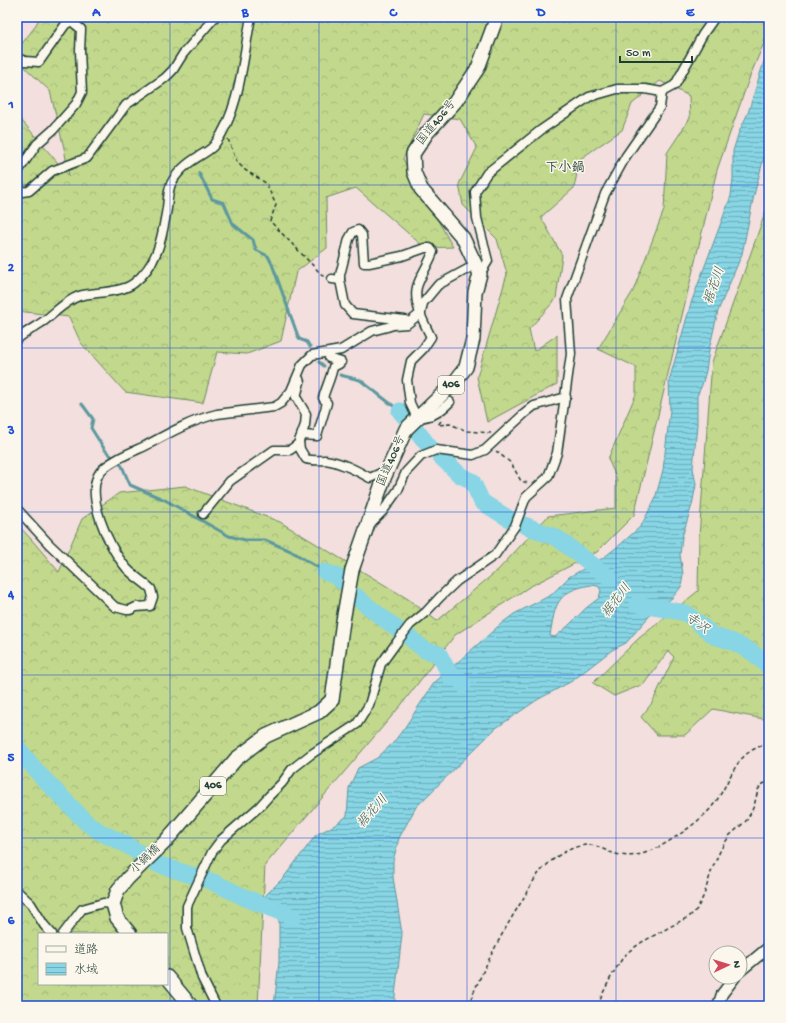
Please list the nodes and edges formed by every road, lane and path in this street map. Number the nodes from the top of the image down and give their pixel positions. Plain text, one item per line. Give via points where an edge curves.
1 (215, 17) edge
2 (251, 17) edge
3 (497, 17) edge
4 (715, 17) edge
5 (17, 58) edge
6 (662, 92) junction
7 (217, 142) junction
8 (17, 173) edge
9 (17, 177) edge
10 (477, 270) junction
11 (336, 280) junction
12 (421, 313) junction
13 (411, 320) junction
14 (17, 339) edge
15 (332, 352) junction
16 (298, 374) junction
17 (566, 397) junction
18 (450, 402) dead end
19 (417, 418) junction
20 (300, 438) junction
21 (387, 470) junction
22 (17, 509) edge
23 (204, 514) dead end
24 (365, 530) junction
25 (769, 744) edge
26 (769, 781) edge
27 (165, 842) joint
28 (17, 890) edge
29 (113, 904) junction
30 (51, 933) edge
31 (64, 933) edge
32 (129, 933) edge
33 (769, 947) edge
34 (748, 965) edge
35 (168, 978) edge
36 (728, 985) edge
37 (192, 1006) edge
38 (216, 1006) edge
39 (468, 1006) edge
40 (598, 1006) edge
41 (718, 1006) edge

1 - 9 street via 165,78 126,105 87,158 52,171 29,191 22,192
2 - 7 street via 234,102
3 - 10 highway, 国道406号 via 478,68 455,102 413,154 414,172 420,189 464,238
4 - 6 street via 675,85
5 - 8 street via 39,62 65,25 71,21 81,29 82,92 76,104 37,144
6 - 10 street via 616,89 589,97 541,130 488,172 475,192 477,218 488,261
6 - 17 street via 660,107 626,156 604,194 567,299 571,354
7 - 11 path via 227,136 237,162 266,183 276,205 270,221 324,277
7 - 14 street via 176,174 170,187 161,240 151,267 133,284 71,299
10 - 12 street via 438,285 423,304
10 - 19 highway, 国道406号 / 406 via 473,339 466,367 454,383
11 - 12 street via 340,275 349,239 353,232 358,230 362,235 364,263 430,248 433,252 417,286 416,297
11 - 13 street via 345,305 353,314
12 - 13 street
12 - 19 street via 431,337 411,361 407,380 410,403
13 - 15 street via 407,324 393,324 372,331 341,350
15 - 16 street via 312,355 302,365
15 - 20 street via 329,358 341,362 333,367 331,380 326,387 323,398 327,403 317,436
16 - 20 street via 300,382 296,397 306,414
16 - 22 street via 291,392 274,407 208,416 162,436 101,471 95,486 96,509 108,541 124,565 151,589 150,606 136,606 130,610 115,607 49,544
17 - 24 street via 534,406 486,450 473,455 436,450 422,456 406,472 398,490
17 - 38 street via 557,453 548,477 526,498 515,526 495,555 457,582 410,625 381,664 369,705 357,724 292,769 259,807 221,840 212,852 187,906 186,928 202,978
18 - 19 street via 429,417
19 - 21 highway, 国道406号 / 406 via 406,429
20 - 21 street via 300,449 306,459 311,461 324,460 349,467 370,478
20 - 23 street via 298,444 290,450 274,450 230,481
21 - 24 highway, 国道406号 / 406
24 - 27 highway, 国道406号 / 406 via 351,577 332,700 319,712 266,736 236,759
25 - 39 path via 742,758 732,771 716,803 662,846 627,856 591,845 579,846 569,849 540,872 508,923
26 - 40 path via 758,790 747,820 730,835 721,849 697,909 687,919 628,952 612,975
27 - 29 highway, 小鍋橋 / 406 via 128,878 118,890
28 - 30 street via 31,904
29 - 31 street via 103,903 82,910
29 - 32 highway via 117,918
33 - 34 street
35 - 37 highway
36 - 41 street

